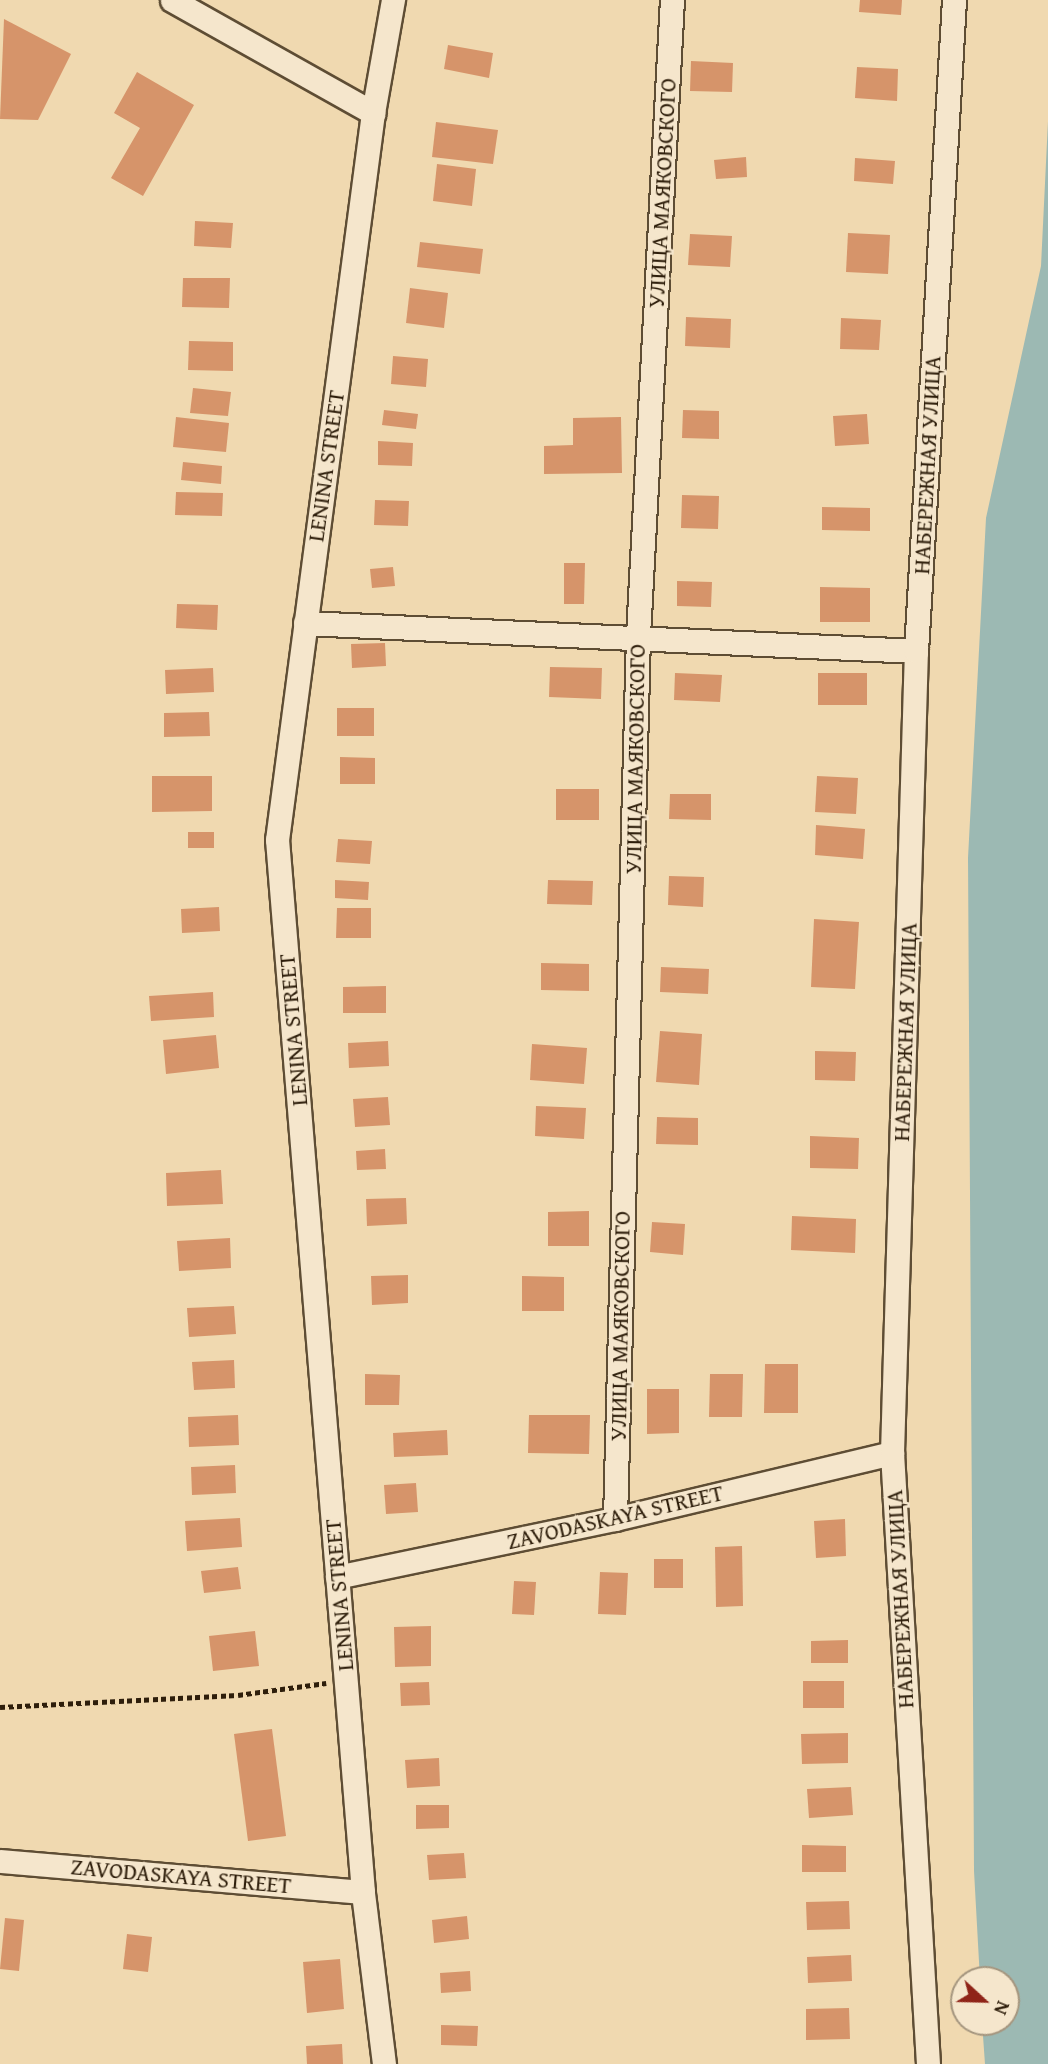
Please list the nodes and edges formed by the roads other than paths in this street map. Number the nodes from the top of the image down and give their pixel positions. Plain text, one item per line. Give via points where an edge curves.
1 (172, 0) edge
2 (393, 0) edge
3 (672, 0) edge
4 (954, 0) edge
5 (373, 113) junction
6 (306, 623) junction
7 (638, 635) junction
8 (916, 651) junction
9 (892, 1453) junction
10 (615, 1519) junction
11 (337, 1577) junction
12 (0, 1861) edge
13 (363, 1892) junction
14 (384, 2064) edge
15 (928, 2064) edge

1 - 5 street
2 - 5 street, LENINA STREET
3 - 7 street, УЛИЦА МАЯКОВСКОГО
4 - 8 street, НАБЕРЕЖНАЯ УЛИЦА
5 - 6 street, LENINA STREET
6 - 7 street
6 - 11 street, LENINA STREET via 277,840
7 - 8 street
7 - 10 street, УЛИЦА МАЯКОВСКОГО
8 - 9 street, НАБЕРЕЖНАЯ УЛИЦА
9 - 10 street, ZAVODASKAYA STREET
9 - 15 street, НАБЕРЕЖНАЯ УЛИЦА
10 - 11 street, ZAVODASKAYA STREET
11 - 13 street, LENINA STREET
12 - 13 street, ZAVODASKAYA STREET
13 - 14 street, LENINA STREET

